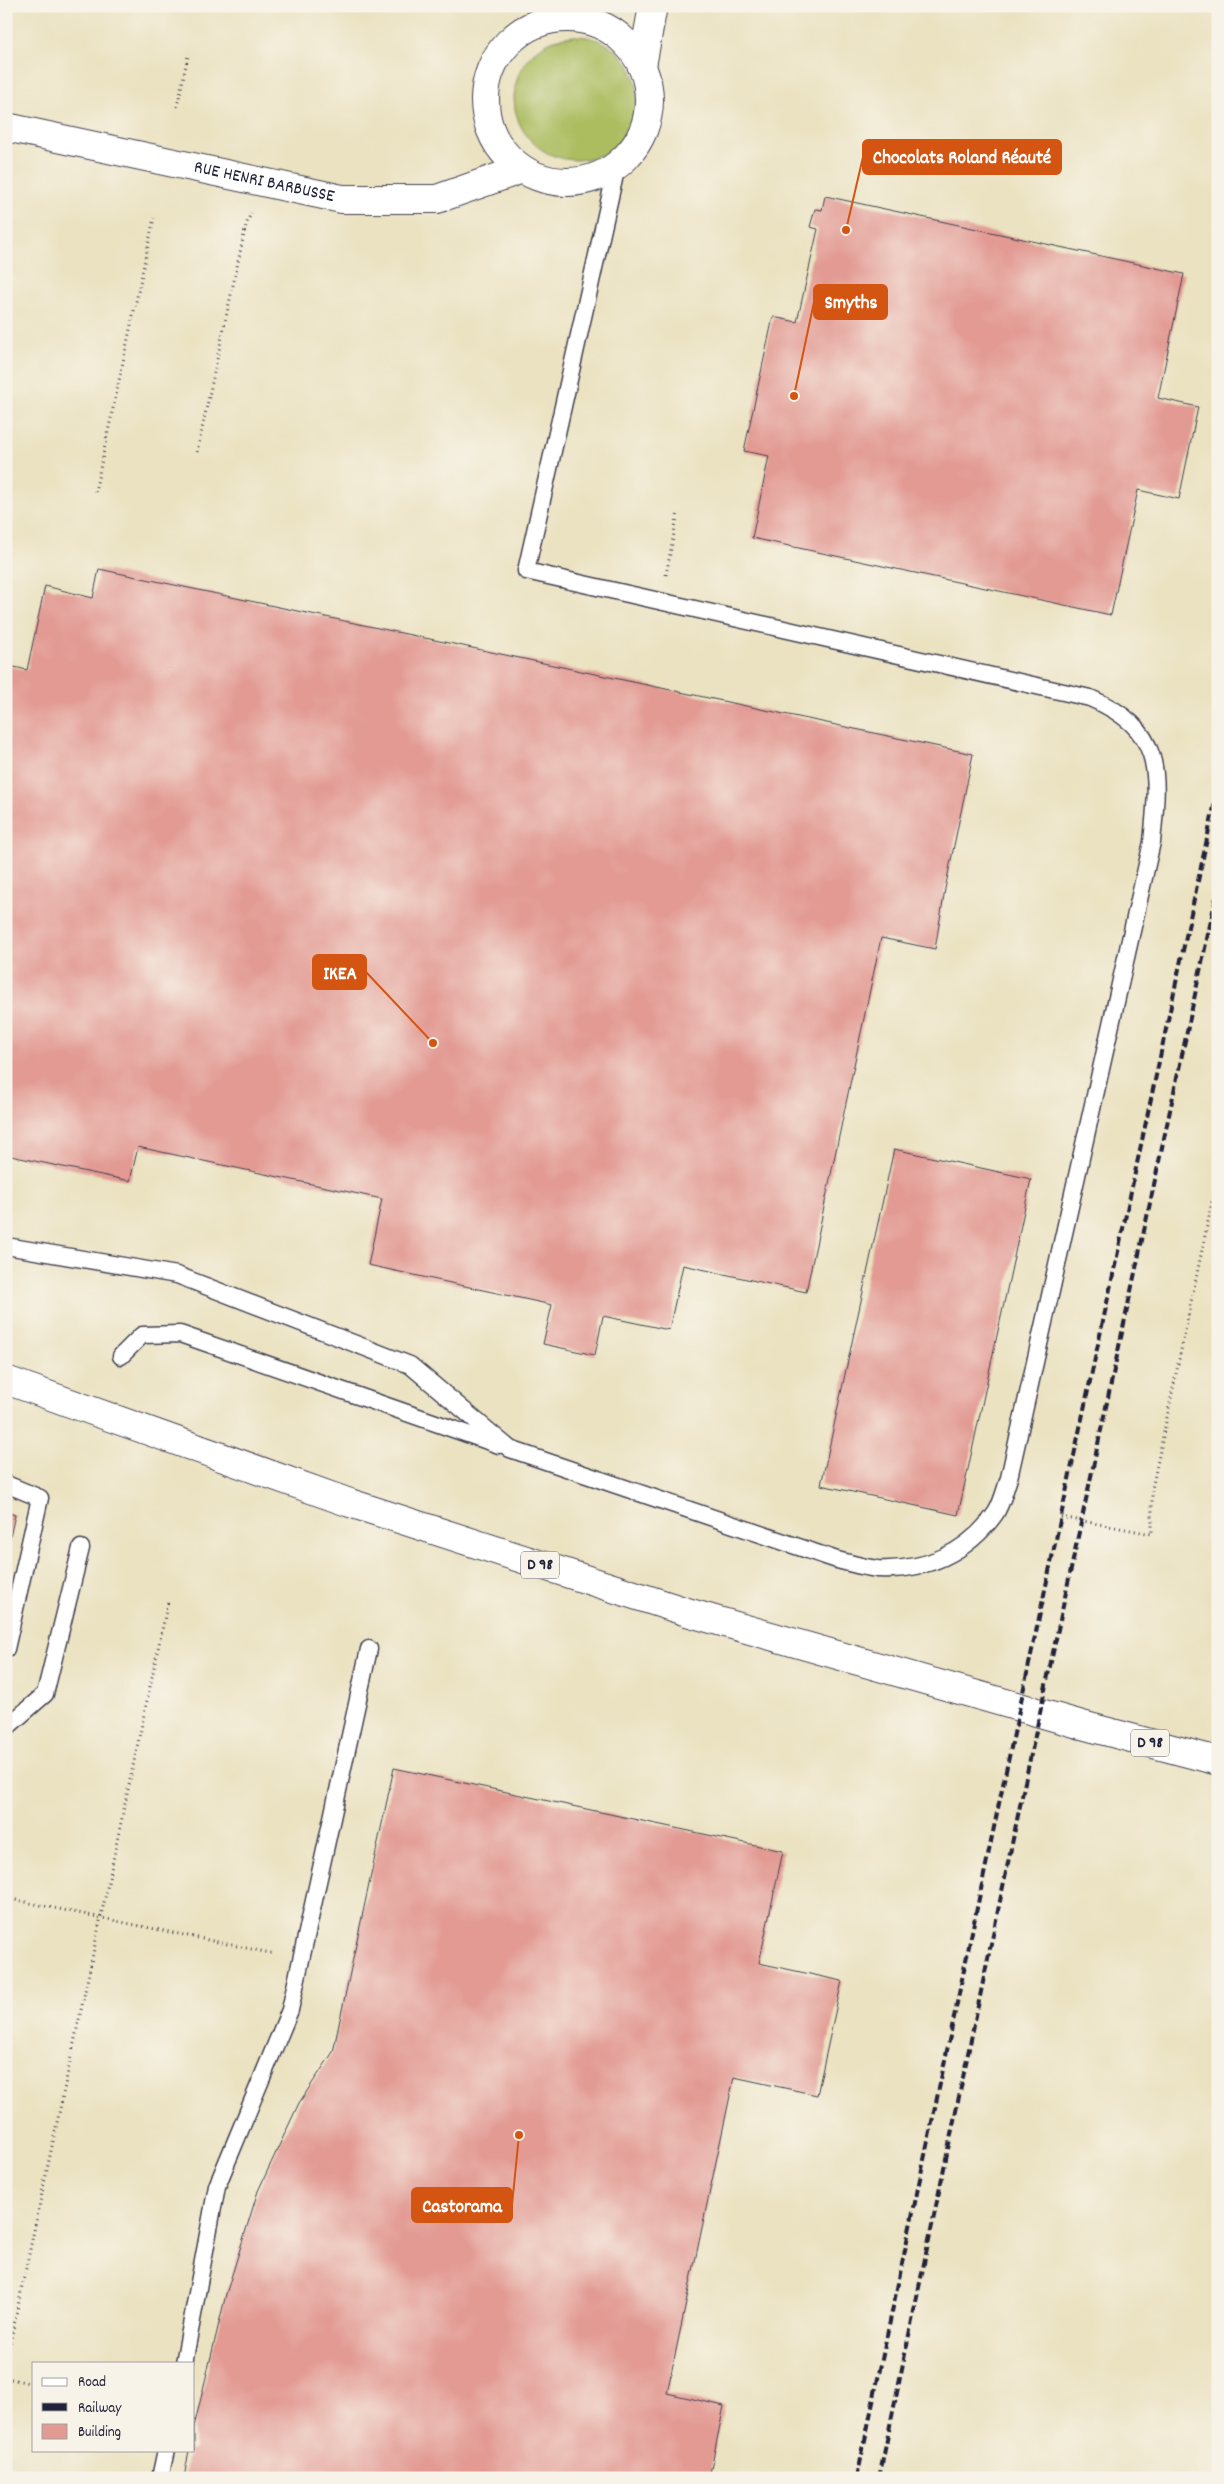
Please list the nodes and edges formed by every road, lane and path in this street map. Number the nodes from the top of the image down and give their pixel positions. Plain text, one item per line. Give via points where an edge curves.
1 (653, 6) edge
2 (596, 14) edge
3 (188, 56) dead end
4 (642, 66) junction
5 (177, 107) dead end
6 (6, 127) edge
7 (617, 166) junction
8 (522, 169) junction
9 (255, 206) dead end
10 (154, 218) dead end
11 (197, 452) dead end
12 (95, 492) dead end
13 (678, 512) dead end
14 (662, 600) junction
15 (1218, 1187) edge
16 (6, 1246) edge
17 (121, 1356) dead end
18 (6, 1380) edge
19 (510, 1449) junction
20 (6, 1484) edge
21 (1061, 1517) dead end
22 (81, 1548) dead end
23 (168, 1602) dead end
24 (6, 1649) edge
25 (370, 1649) dead end
26 (6, 1728) edge
27 (1218, 1761) edge
28 (6, 1898) edge
29 (101, 1918) junction
30 (301, 1959) junction
31 (6, 2362) edge
32 (184, 2362) edge
33 (6, 2378) edge
34 (32, 2384) edge
35 (166, 2452) edge
36 (160, 2478) edge

1 - 4 main road
2 - 4 main road via 630,46
2 - 8 main road via 544,21 504,46 492,67 486,90 486,113 496,141
3 - 5 path
4 - 7 main road via 650,107 644,129 633,149
6 - 8 main road, RUE HENRI BARBUSSE via 342,199 437,199
7 - 8 main road via 595,178 570,183 545,180
7 - 14 lane via 526,571
9 - 11 path via 246,225
10 - 12 path
13 - 14 path
14 - 19 lane via 1090,698 1114,708 1134,724 1155,764 1158,791 1152,842 1009,1478 996,1512 974,1537 933,1563 910,1568 877,1569 837,1560
15 - 21 path via 1212,1202 1152,1489 1152,1534
16 - 19 lane via 177,1275 410,1365
17 - 19 lane via 142,1335 180,1334
18 - 27 main road, D 98 via 350,1503 687,1612
20 - 24 lane via 40,1498
22 - 26 lane via 45,1694
23 - 29 path
25 - 30 lane
28 - 29 path
29 - 30 path
29 - 31 path
30 - 32 lane via 290,2010 217,2186
33 - 34 path
35 - 36 lane

